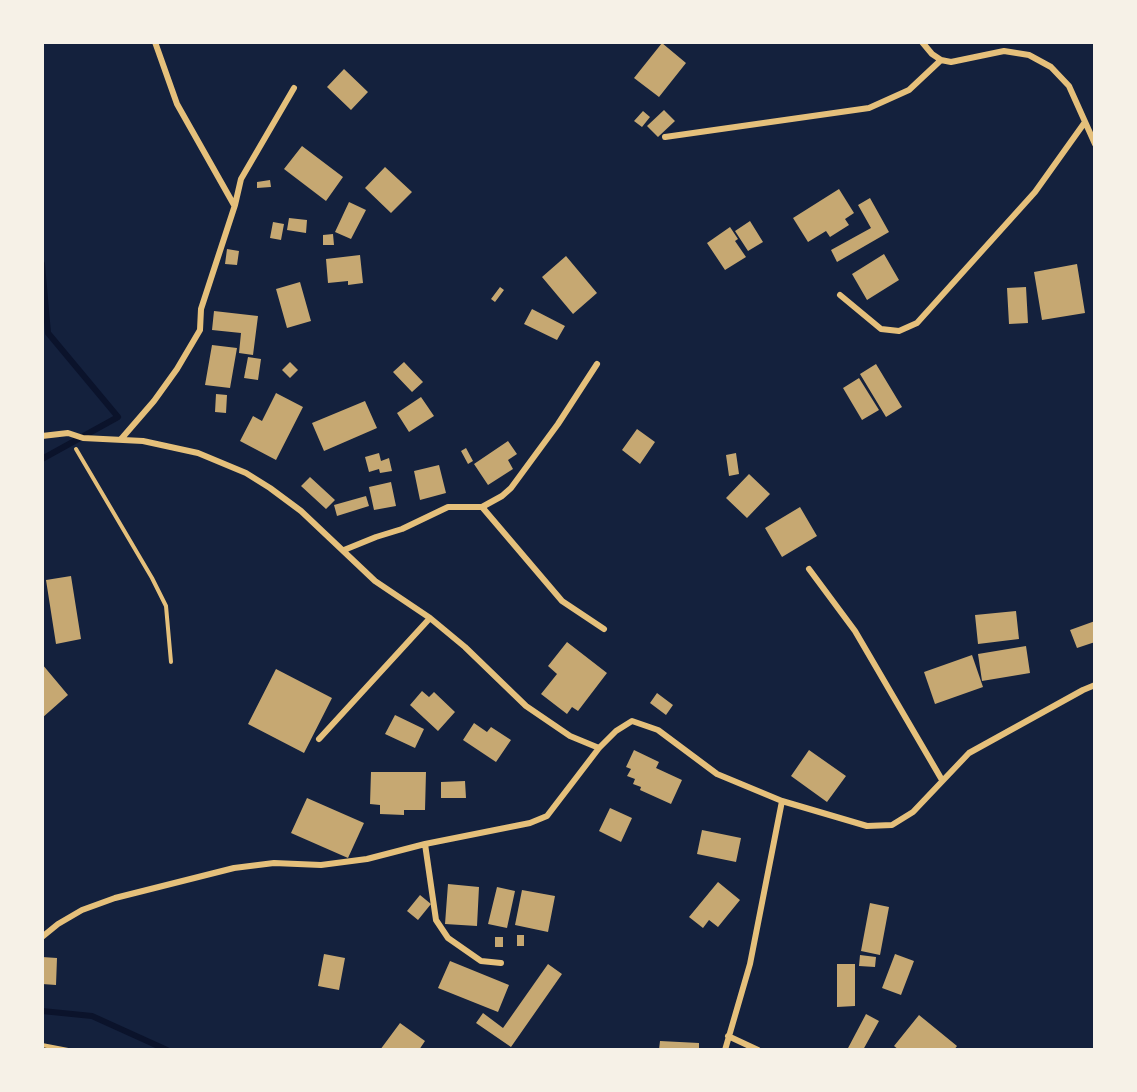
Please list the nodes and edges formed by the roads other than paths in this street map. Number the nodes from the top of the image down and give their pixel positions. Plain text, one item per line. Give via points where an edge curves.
1 (155, 42) edge
2 (922, 42) edge
3 (941, 60) junction
4 (294, 88) dead end
5 (1085, 122) junction
6 (665, 136) dead end
7 (1095, 144) edge
8 (235, 205) junction
9 (840, 295) dead end
10 (597, 364) dead end
11 (42, 436) edge
12 (122, 438) junction
13 (482, 507) junction
14 (344, 550) junction
15 (809, 569) dead end
16 (430, 618) junction
17 (604, 629) dead end
18 (1095, 686) edge
19 (319, 739) dead end
20 (600, 747) junction
21 (942, 780) junction
22 (782, 801) junction
23 (425, 844) junction
24 (42, 937) edge
25 (501, 963) dead end
26 (728, 1036) junction
27 (724, 1050) edge
28 (758, 1050) edge

1 - 8 street via 177,104
2 - 3 street
3 - 5 street via 951,62 1004,51 1029,55 1052,67 1069,86
3 - 6 street via 909,90 869,108
4 - 8 street via 241,179
5 - 7 street
5 - 9 street via 1035,192 917,323 899,331 881,329
8 - 12 street via 201,309 200,330 177,369
10 - 13 street via 511,488
11 - 12 street via 68,433 83,438
12 - 14 street via 198,453 246,473 301,511
13 - 14 street via 448,507
13 - 17 street via 562,601
14 - 16 street via 375,581
15 - 21 street via 855,632
16 - 19 street
16 - 20 street via 544,720 570,736
18 - 21 street via 969,753
20 - 22 street via 632,721 658,730 717,774
20 - 23 street via 547,816 530,824
21 - 22 street via 913,812 886,826 867,826
22 - 26 street via 750,964
23 - 24 street via 367,859 321,865 274,863 234,868 115,898 74,915
23 - 25 street via 436,920 448,938 481,961
26 - 27 street
26 - 28 street

